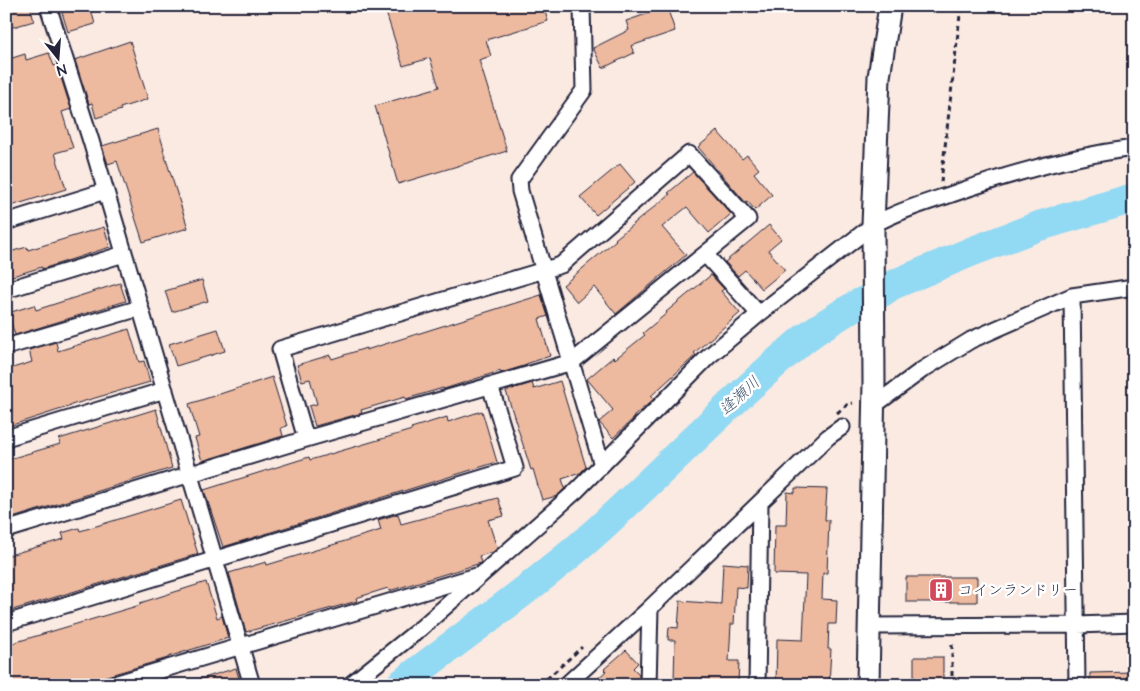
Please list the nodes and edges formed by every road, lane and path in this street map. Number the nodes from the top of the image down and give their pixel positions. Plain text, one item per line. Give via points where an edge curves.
1 (48, 6) edge
2 (582, 6) edge
3 (890, 6) edge
4 (961, 6) edge
5 (1134, 148) edge
6 (105, 191) junction
7 (941, 198) junction
8 (6, 222) edge
9 (874, 231) junction
10 (124, 254) junction
11 (705, 254) junction
12 (544, 272) junction
13 (1134, 287) edge
14 (6, 290) edge
15 (1072, 296) junction
16 (140, 308) junction
17 (759, 314) junction
18 (6, 347) edge
19 (572, 362) junction
20 (490, 386) junction
21 (165, 390) junction
22 (872, 407) junction
23 (842, 427) dead end
24 (6, 438) edge
25 (306, 439) junction
26 (602, 465) junction
27 (190, 474) junction
28 (760, 503) junction
29 (6, 530) edge
30 (215, 560) junction
31 (482, 574) junction
32 (650, 608) junction
33 (6, 623) edge
34 (1134, 623) edge
35 (1077, 625) junction
36 (868, 626) junction
37 (952, 638) dead end
38 (241, 646) junction
39 (111, 685) edge
40 (252, 685) edge
41 (350, 685) edge
42 (566, 685) edge
43 (648, 685) edge
44 (757, 685) edge
45 (868, 685) edge
46 (952, 685) edge
47 (1077, 685) edge

1 - 6 street
2 - 12 street via 584,90 519,180
3 - 9 street via 879,77
4 - 7 path
5 - 7 street via 1093,153 1006,176
6 - 8 street
6 - 10 street
7 - 9 street via 894,213
9 - 17 street
9 - 22 street
10 - 14 street
10 - 16 street
11 - 12 street via 748,219 689,154 560,265
11 - 17 street
11 - 19 street
12 - 19 street
12 - 25 street via 280,349
13 - 15 street
15 - 22 street via 971,340 922,370
15 - 35 street
16 - 18 street
16 - 21 street
17 - 26 street via 708,357
19 - 20 street
19 - 26 street
20 - 25 street
20 - 30 street via 515,468
21 - 24 street
21 - 27 street
22 - 36 street
23 - 28 street
25 - 27 street
26 - 31 street
27 - 29 street
27 - 30 street
28 - 32 street
28 - 44 street
30 - 33 street
30 - 38 street
31 - 38 street
31 - 41 street
32 - 42 street
32 - 43 street
34 - 35 street
35 - 36 street
35 - 47 street
36 - 45 street
37 - 46 path
38 - 39 street
38 - 40 street

